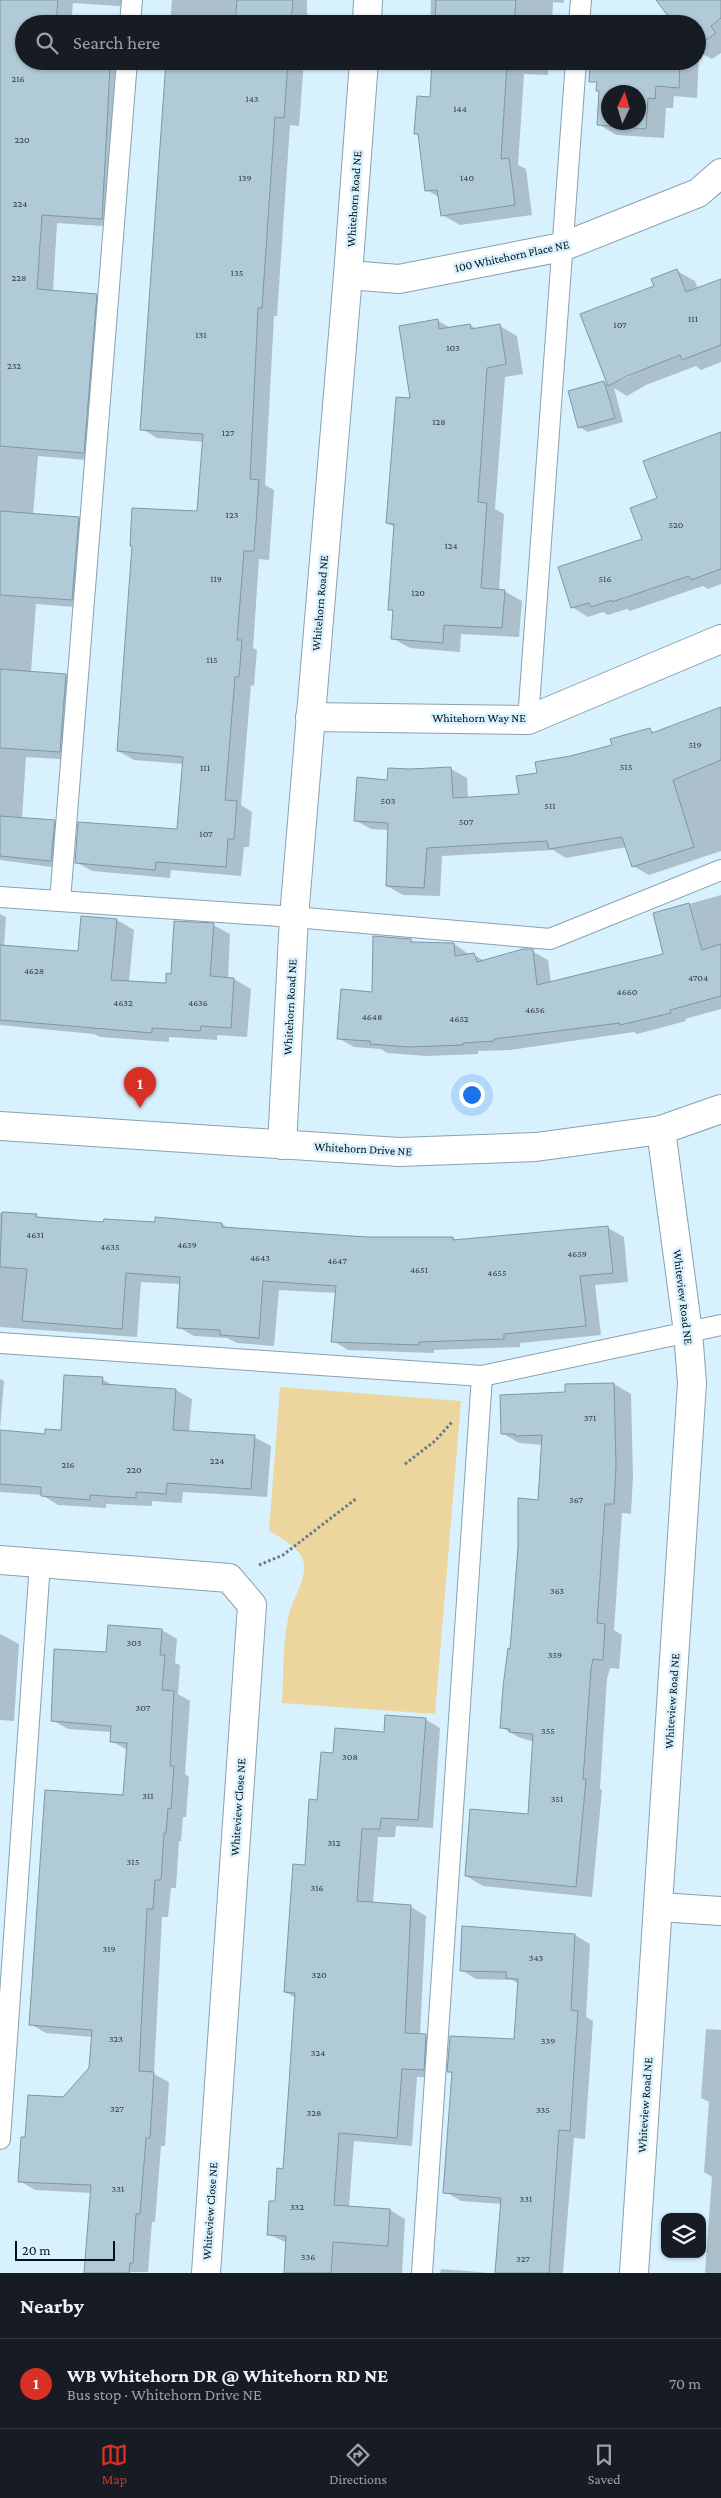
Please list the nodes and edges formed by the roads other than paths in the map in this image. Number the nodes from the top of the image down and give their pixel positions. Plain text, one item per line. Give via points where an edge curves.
1 (132, 0) edge
2 (368, 0) edge
3 (581, 0) edge
4 (131, 15) edge
5 (367, 15) edge
6 (580, 15) edge
7 (126, 70) edge
8 (363, 70) edge
9 (575, 70) edge
10 (721, 173) edge
11 (562, 247) junction
12 (348, 275) junction
13 (721, 638) edge
14 (310, 717) junction
15 (528, 720) junction
16 (721, 870) edge
17 (0, 897) edge
18 (60, 901) junction
19 (294, 917) junction
20 (721, 1109) edge
21 (0, 1126) edge
22 (661, 1130) junction
23 (282, 1145) junction
24 (721, 1325) edge
25 (688, 1332) junction
26 (0, 1343) edge
27 (482, 1376) junction
28 (0, 1560) edge
29 (40, 1563) junction
30 (658, 1907) junction
31 (721, 1911) edge
32 (0, 2138) edge
33 (206, 2273) edge
34 (422, 2273) edge
35 (634, 2273) edge

1 - 4 lane
2 - 5 street
3 - 6 lane
7 - 18 lane
8 - 12 street, Whitehorn Road NE
9 - 11 lane
10 - 11 street, 100 Whitehorn Place NE via 698,193
11 - 12 street, 100 Whitehorn Place NE via 399,280
11 - 15 lane
12 - 14 street, Whitehorn Road NE
13 - 15 street, Whitehorn Way NE
14 - 15 street, Whitehorn Way NE
14 - 19 street, Whitehorn Road NE
16 - 19 lane via 550,939
17 - 18 lane
18 - 19 lane
19 - 23 street, Whitehorn Road NE
20 - 22 street, Whitehorn Drive NE
21 - 23 street, Whitehorn Drive NE
22 - 23 street, Whitehorn Drive NE via 536,1147 399,1152
22 - 25 street, Whiteview Road NE
24 - 25 lane
25 - 27 lane
25 - 30 street, Whiteview Road NE via 692,1383
26 - 27 lane
27 - 34 lane
28 - 29 street
29 - 32 lane
29 - 33 street, Whiteview Close NE via 229,1578 252,1605
30 - 31 street
30 - 35 street, Whiteview Road NE

